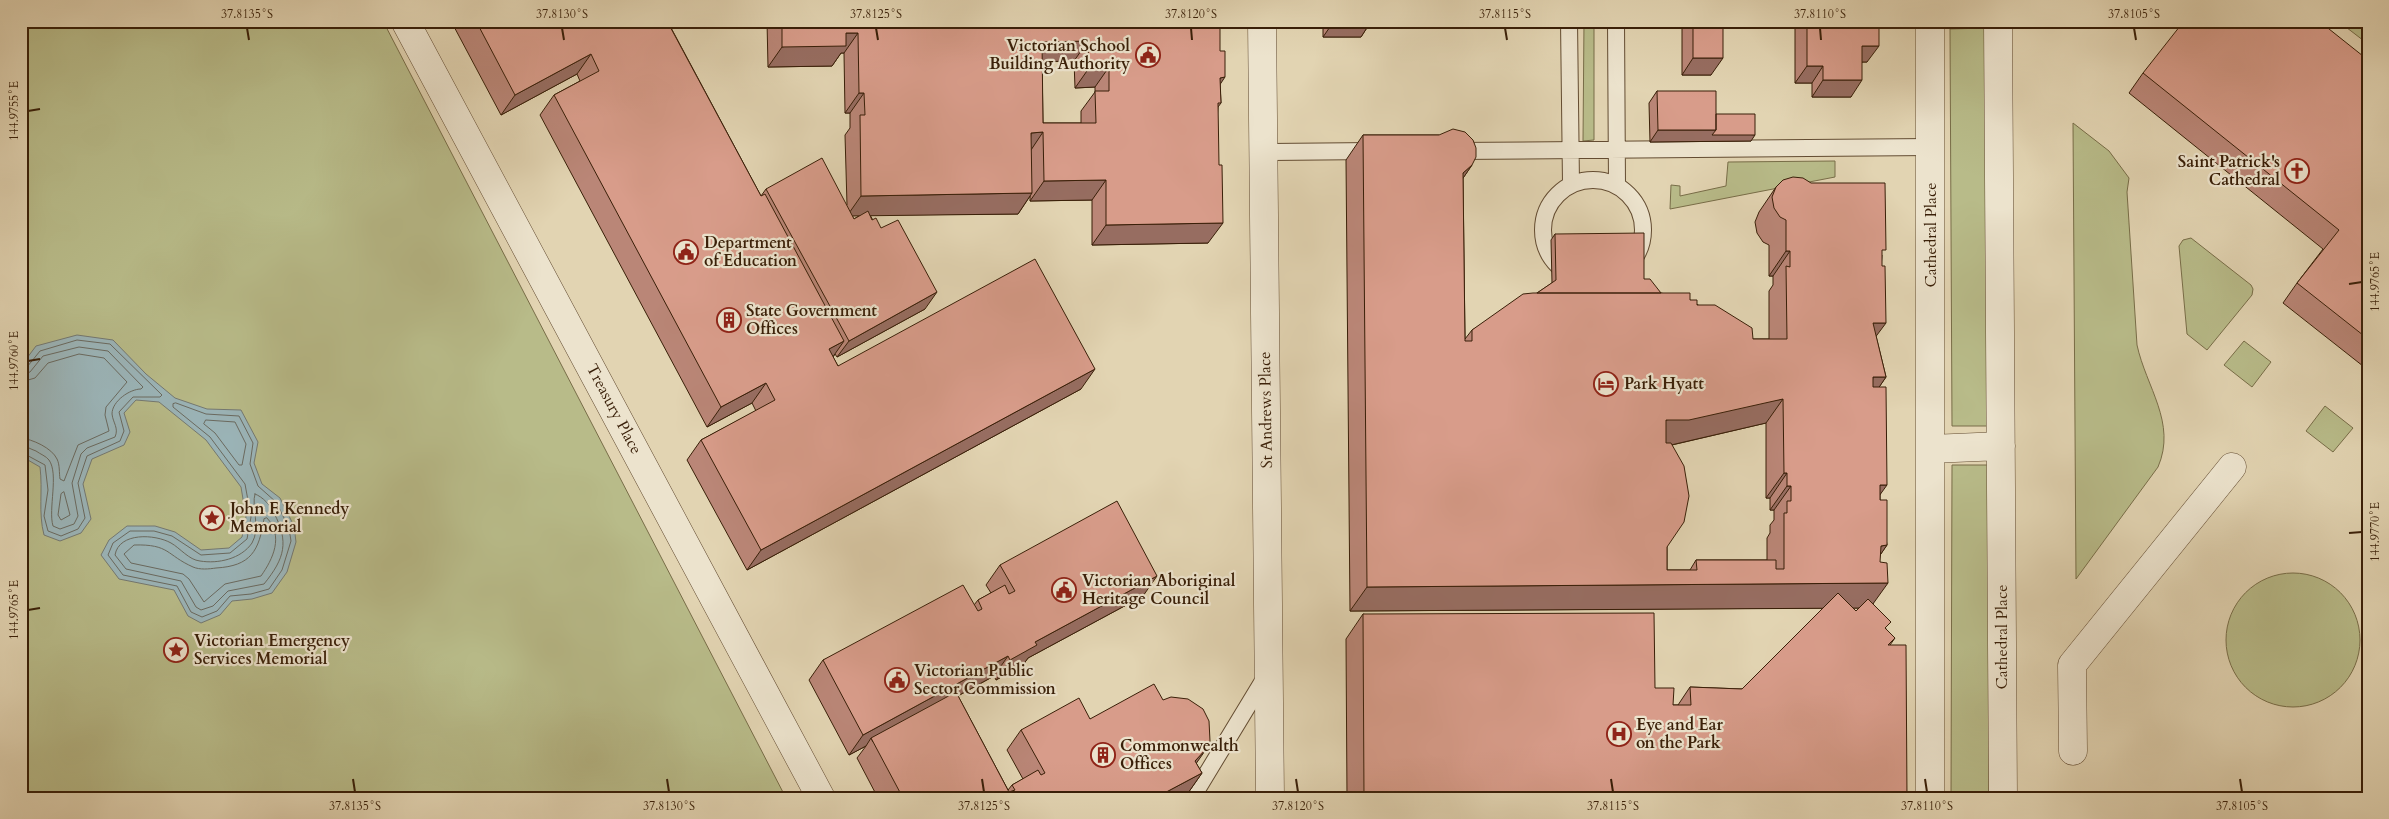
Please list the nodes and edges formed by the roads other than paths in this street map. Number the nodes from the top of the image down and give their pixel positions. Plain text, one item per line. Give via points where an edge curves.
1 (405, 21) edge
2 (1262, 21) edge
3 (1569, 21) edge
4 (1616, 21) edge
5 (1930, 21) edge
6 (1998, 21) edge
7 (1931, 147) junction
8 (1570, 150) junction
9 (1617, 150) junction
10 (1392, 151) edge
11 (1441, 151) edge
12 (1264, 152) junction
13 (1571, 184) junction
14 (1617, 186) junction
15 (2000, 446) junction
16 (1930, 450) junction
17 (2232, 467) dead end
18 (1269, 672) junction
19 (2073, 751) dead end
20 (821, 798) edge
21 (1192, 798) edge
22 (1270, 798) edge
23 (1930, 798) edge
24 (2003, 798) edge

1 - 20 street, Treasury Place
2 - 12 street, St Andrews Place
3 - 8 lane
4 - 9 lane
5 - 7 street, Cathedral Place
6 - 15 street, Cathedral Place
7 - 9 lane
7 - 16 street, Cathedral Place
8 - 9 lane
8 - 11 lane
8 - 13 lane
9 - 14 lane
10 - 12 lane
12 - 18 street, St Andrews Place
13 - 14 lane via 1586,179 1602,180
13 - 14 lane via 1557,193 1547,206 1543,240 1549,255 1560,268 1590,280 1607,278 1622,271 1634,259 1641,244 1643,226 1639,210 1630,196
15 - 16 street
15 - 24 street, Cathedral Place
16 - 23 street, Cathedral Place
17 - 19 street via 2072,665
18 - 21 lane
18 - 22 street, St Andrews Place

